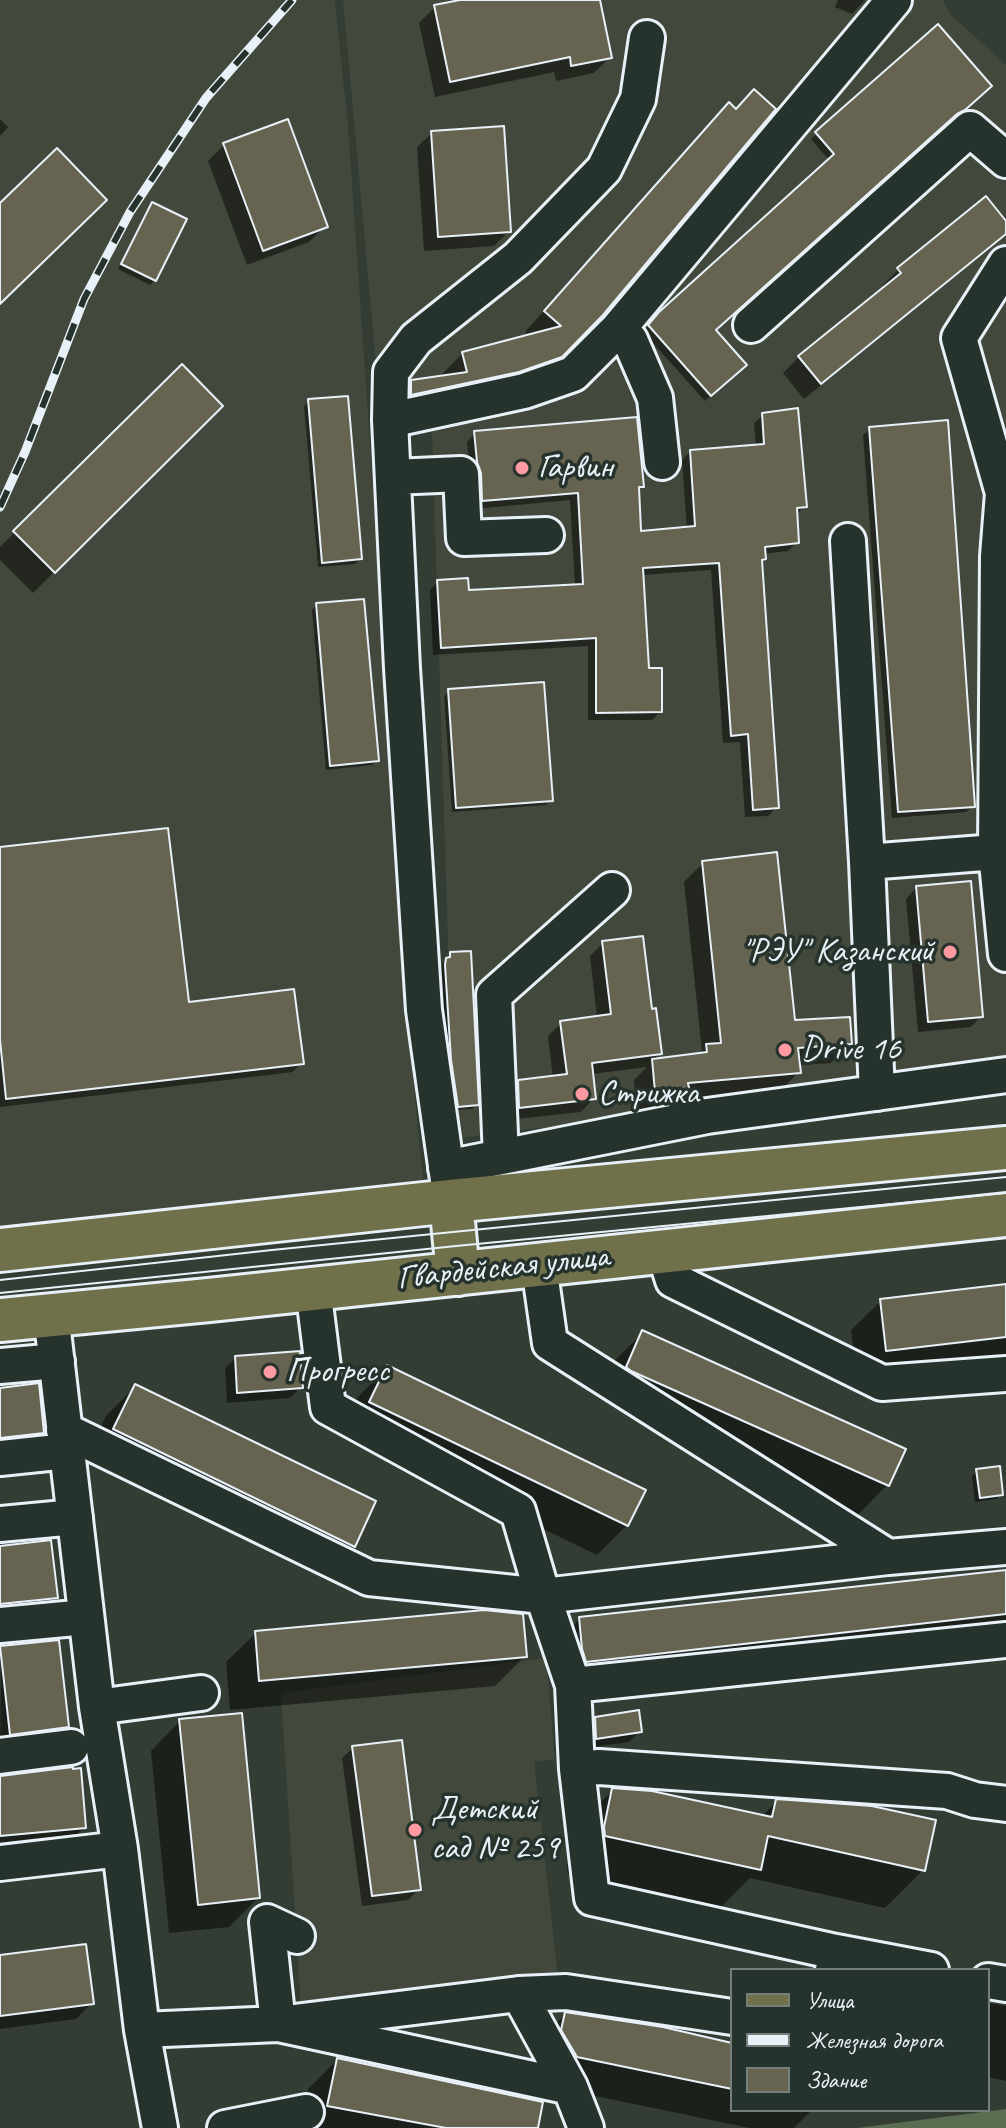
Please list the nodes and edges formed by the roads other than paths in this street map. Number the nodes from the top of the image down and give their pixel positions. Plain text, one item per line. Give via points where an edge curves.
1 (894, 0) edge
2 (647, 38) dead end
3 (1006, 160) edge
4 (1006, 264) edge
5 (751, 325) dead end
6 (618, 329) junction
7 (390, 420) junction
8 (662, 462) dead end
9 (393, 477) junction
10 (1004, 492) edge
11 (546, 535) dead end
12 (848, 541) dead end
13 (996, 852) junction
14 (867, 862) junction
15 (612, 890) dead end
16 (1006, 954) edge
17 (1006, 1075) edge
18 (877, 1093) junction
19 (1006, 1148) edge
20 (501, 1157) junction
21 (449, 1184) junction
22 (1006, 1215) edge
23 (0, 1250) edge
24 (664, 1251) junction
25 (539, 1266) junction
26 (458, 1274) junction
27 (313, 1288) junction
28 (51, 1314) junction
29 (0, 1320) edge
30 (57, 1361) junction
31 (0, 1366) edge
32 (1006, 1374) edge
33 (66, 1440) junction
34 (0, 1458) edge
35 (75, 1517) junction
36 (0, 1524) edge
37 (1006, 1547) edge
38 (888, 1557) junction
39 (543, 1596) junction
40 (86, 1617) junction
41 (0, 1625) edge
42 (1006, 1640) edge
43 (573, 1685) junction
44 (201, 1693) dead end
45 (97, 1707) junction
46 (71, 1747) dead end
47 (0, 1756) edge
48 (577, 1769) junction
49 (1006, 1804) edge
50 (120, 1849) junction
51 (0, 1863) edge
52 (297, 1936) dead end
53 (835, 1961) edge
54 (910, 1968) edge
55 (519, 1994) junction
56 (730, 2017) edge
57 (278, 2024) junction
58 (142, 2030) junction
59 (570, 2087) junction
60 (306, 2112) dead end
61 (160, 2128) edge
62 (225, 2128) edge
63 (586, 2128) edge

1 - 6 lane
2 - 7 lane via 638,99 604,169 518,258 416,339 391,372
3 - 5 lane via 970,129
4 - 10 lane via 959,338
6 - 7 lane via 573,374 524,391
6 - 8 lane via 630,340 655,398
7 - 9 lane
9 - 11 lane via 461,474 464,538
9 - 21 lane via 424,1010
10 - 13 lane via 998,556
12 - 14 lane
13 - 14 lane
13 - 16 lane
14 - 18 lane
15 - 20 lane via 494,995
17 - 18 lane
18 - 20 lane via 707,1116
19 - 21 main road, Гвардейская улица
20 - 21 lane
21 - 23 main road, Гвардейская улица
21 - 26 main road
22 - 24 main road, Гвардейская улица
24 - 25 main road, Гвардейская улица
24 - 32 lane via 673,1280 882,1383
25 - 26 main road, Гвардейская улица
25 - 38 lane via 550,1343
26 - 27 main road, Гвардейская улица
27 - 28 main road, Гвардейская улица
27 - 39 lane via 328,1407 518,1511
28 - 29 main road, Гвардейская улица
28 - 30 lane
30 - 31 lane
30 - 33 lane
33 - 34 lane
33 - 35 lane
33 - 39 lane via 369,1578
35 - 36 lane
35 - 40 lane
37 - 38 lane
38 - 39 lane
39 - 43 lane
40 - 41 lane
40 - 45 lane
42 - 43 lane
43 - 48 lane
44 - 45 lane
45 - 50 lane
46 - 47 lane
48 - 49 lane via 947,1791
48 - 53 lane via 592,1898
50 - 51 lane
50 - 58 lane
52 - 57 lane via 267,1922
53 - 54 lane
55 - 56 lane via 566,1992
55 - 57 lane
55 - 59 lane
57 - 58 lane
57 - 59 lane
58 - 61 lane
59 - 63 lane
60 - 62 lane

